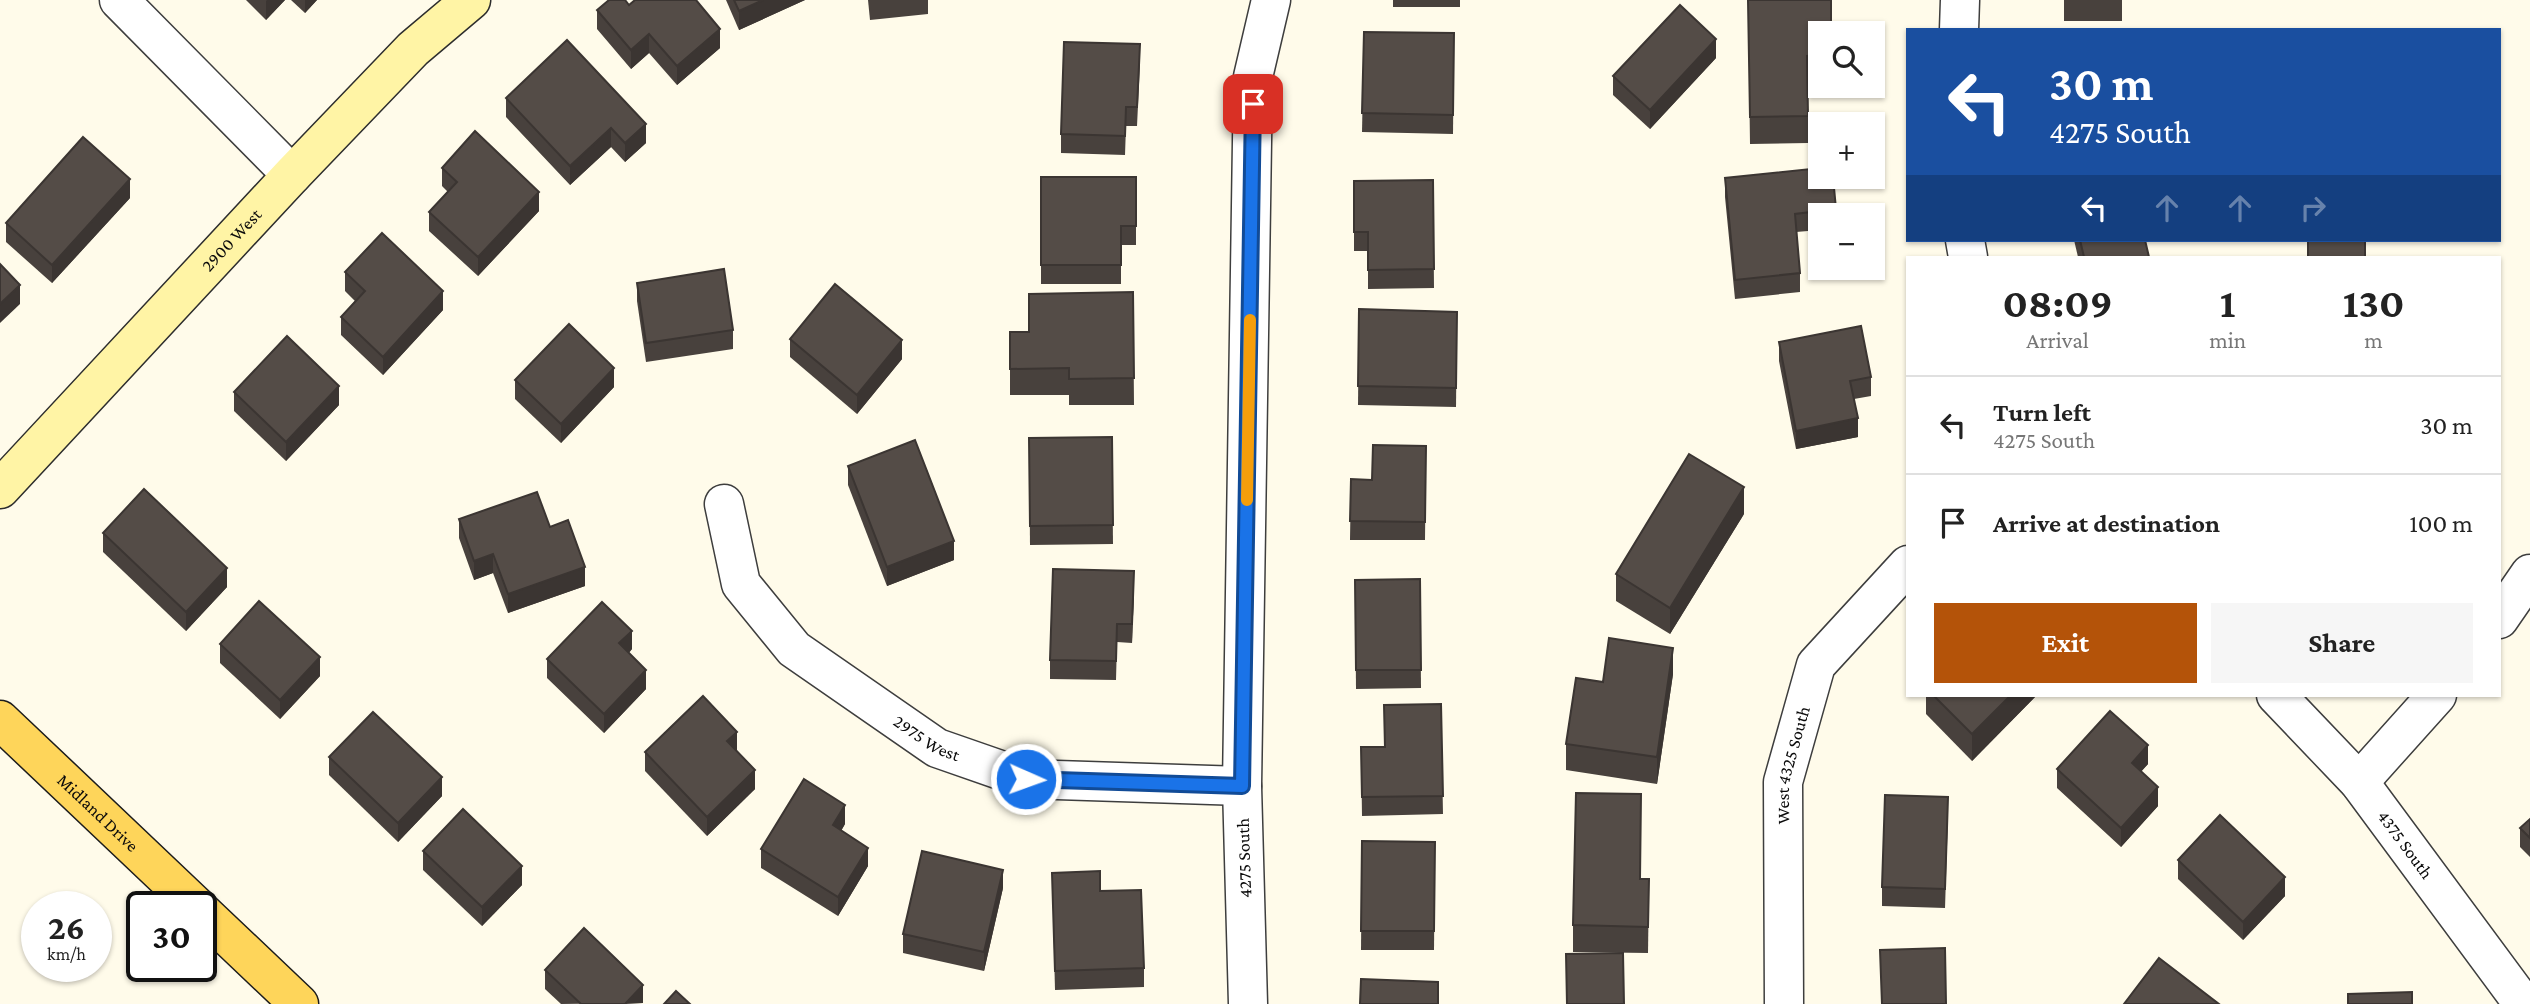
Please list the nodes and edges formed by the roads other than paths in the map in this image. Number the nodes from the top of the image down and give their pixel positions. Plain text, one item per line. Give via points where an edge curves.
1 (119, 0) edge
2 (471, 0) edge
3 (1271, 0) edge
4 (1960, 0) edge
5 (1959, 28) edge
6 (292, 175) junction
7 (0, 489) edge
8 (724, 504) dead end
9 (1906, 567) edge
10 (2530, 574) edge
11 (2501, 616) edge
12 (2278, 697) edge
13 (2435, 697) edge
14 (0, 720) edge
15 (2359, 782) junction
16 (1242, 786) junction
17 (180, 891) edge
18 (217, 926) edge
19 (299, 1004) edge
20 (1248, 1004) edge
21 (1784, 1004) edge
22 (2519, 1004) edge

1 - 6 street
2 - 6 street, 2900 West via 414,49
3 - 16 street, 4275 South via 1254,77
4 - 5 street
6 - 7 street, 2900 West
8 - 16 street, 2975 West via 741,584 794,649 937,748 1026,779
9 - 21 street, West 4325 South via 1816,665 1812,678 1783,782
10 - 11 street
12 - 15 street, 4375 South
13 - 15 street
14 - 17 main road, Midland Drive
15 - 22 street, 4375 South
16 - 20 street, 4275 South
18 - 19 main road

